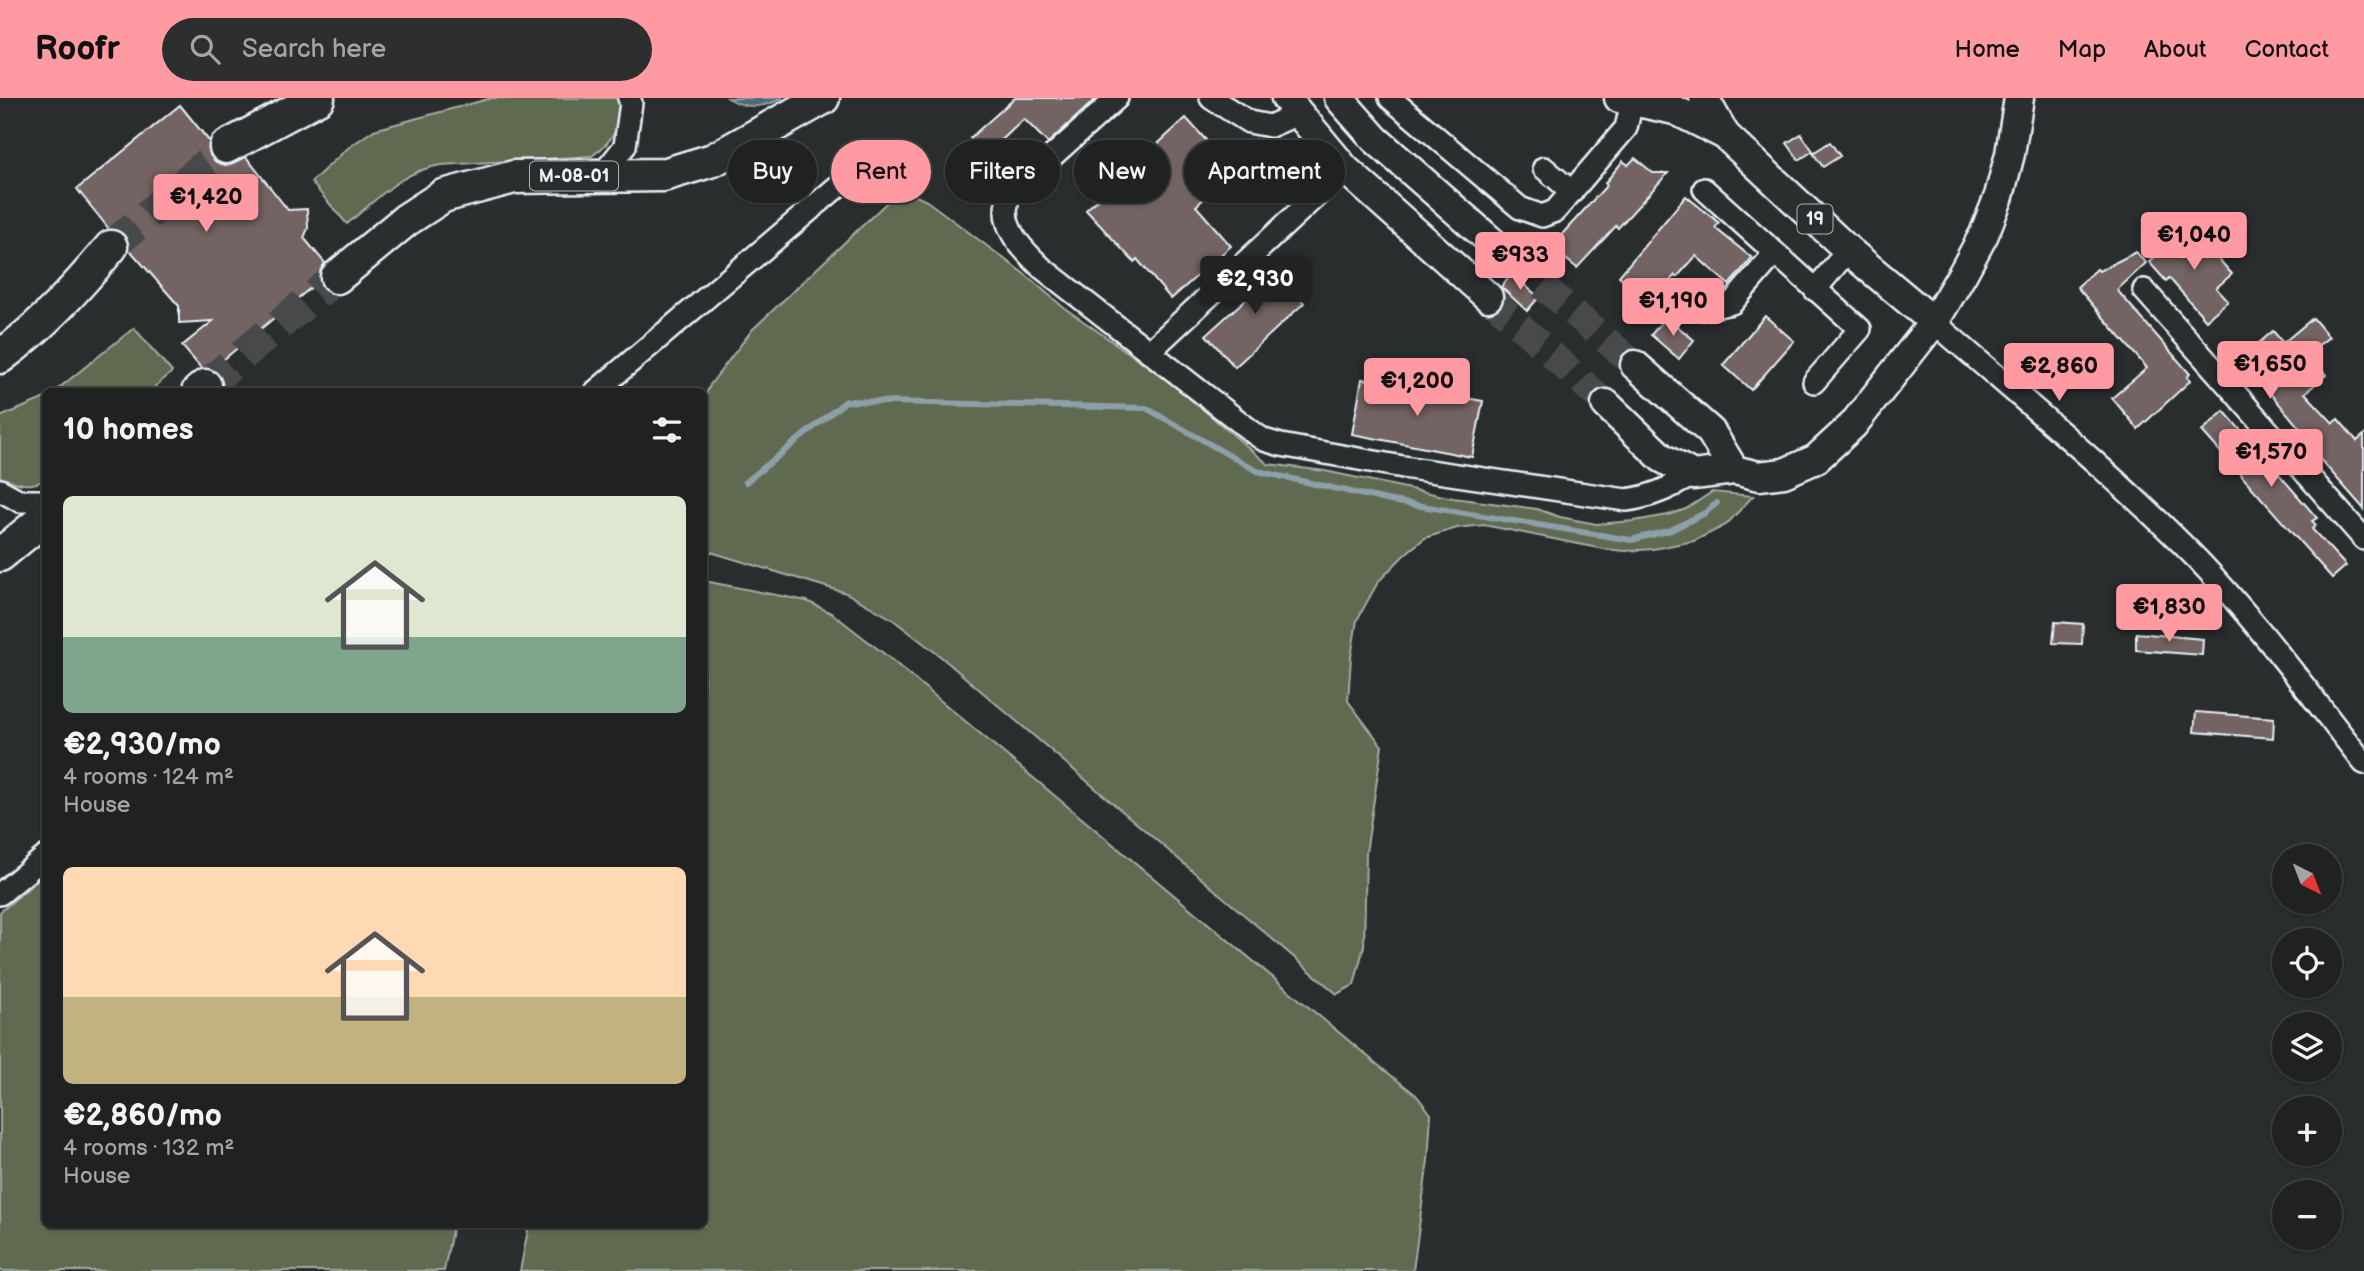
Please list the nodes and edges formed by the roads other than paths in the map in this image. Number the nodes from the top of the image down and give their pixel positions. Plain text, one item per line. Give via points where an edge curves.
1 (318, 98) edge
2 (629, 98) edge
3 (823, 98) edge
4 (1117, 98) edge
5 (1210, 98) edge
6 (1339, 98) edge
7 (1390, 98) edge
8 (1704, 98) edge
9 (2019, 98) edge
10 (1625, 100) edge
11 (1292, 106) edge
12 (1725, 135) junction
13 (1321, 140) edge
14 (226, 147) tunnel mouth
15 (1544, 168) dead end
16 (1345, 169) edge
17 (601, 176) junction
18 (1704, 189) dead end
19 (831, 192) edge
20 (1572, 192) junction
21 (1309, 203) edge
22 (110, 247) tunnel mouth
23 (1848, 250) junction
24 (1775, 253) junction
25 (1510, 258) tunnel mouth
26 (337, 278) tunnel mouth
27 (1815, 290) junction
28 (2144, 290) dead end
29 (1488, 297) tunnel mouth
30 (1703, 309) dead end
31 (1934, 322) junction
32 (1150, 351) junction
33 (0, 357) edge
34 (1635, 365) tunnel mouth
35 (1814, 382) dead end
36 (600, 388) edge
37 (1606, 404) tunnel mouth
38 (1747, 473) junction
39 (1693, 475) junction
40 (0, 490) edge
41 (42, 501) edge
42 (42, 520) edge
43 (2364, 539) edge
44 (0, 555) edge
45 (2364, 763) edge
46 (42, 859) edge
47 (0, 894) edge

1 - 14 highway
2 - 17 street via 625,146
3 - 17 highway, М-08-01 via 713,160 663,175
4 - 32 street via 1010,194 1004,205 1007,224 1024,251
5 - 11 street via 1249,122 1270,126
6 - 25 main road via 1375,139
7 - 20 street via 1520,208 1542,216 1555,211
8 - 12 main road, 19
9 - 31 main road via 2010,154 1992,216
10 - 12 main road, 19 via 1675,110
10 - 20 street via 1626,128
11 - 13 main road
12 - 23 main road, 19
15 - 20 street
16 - 29 main road
17 - 26 highway, М-08-01 via 514,177 443,196 406,220
18 - 24 street
19 - 36 street
21 - 32 street
22 - 33 highway via 70,296
23 - 27 street
23 - 31 main road, 19
24 - 27 street
24 - 30 street via 1732,303
27 - 35 street via 1860,328
28 - 43 street
31 - 38 main road via 1853,425 1816,459 1784,473
31 - 45 street via 2128,492 2199,562
32 - 39 street via 1255,434 1281,445 1626,500 1645,498
34 - 38 main road via 1711,432
37 - 39 main road via 1662,458
38 - 39 main road
40 - 41 street via 20,501
42 - 44 highway
46 - 47 street

